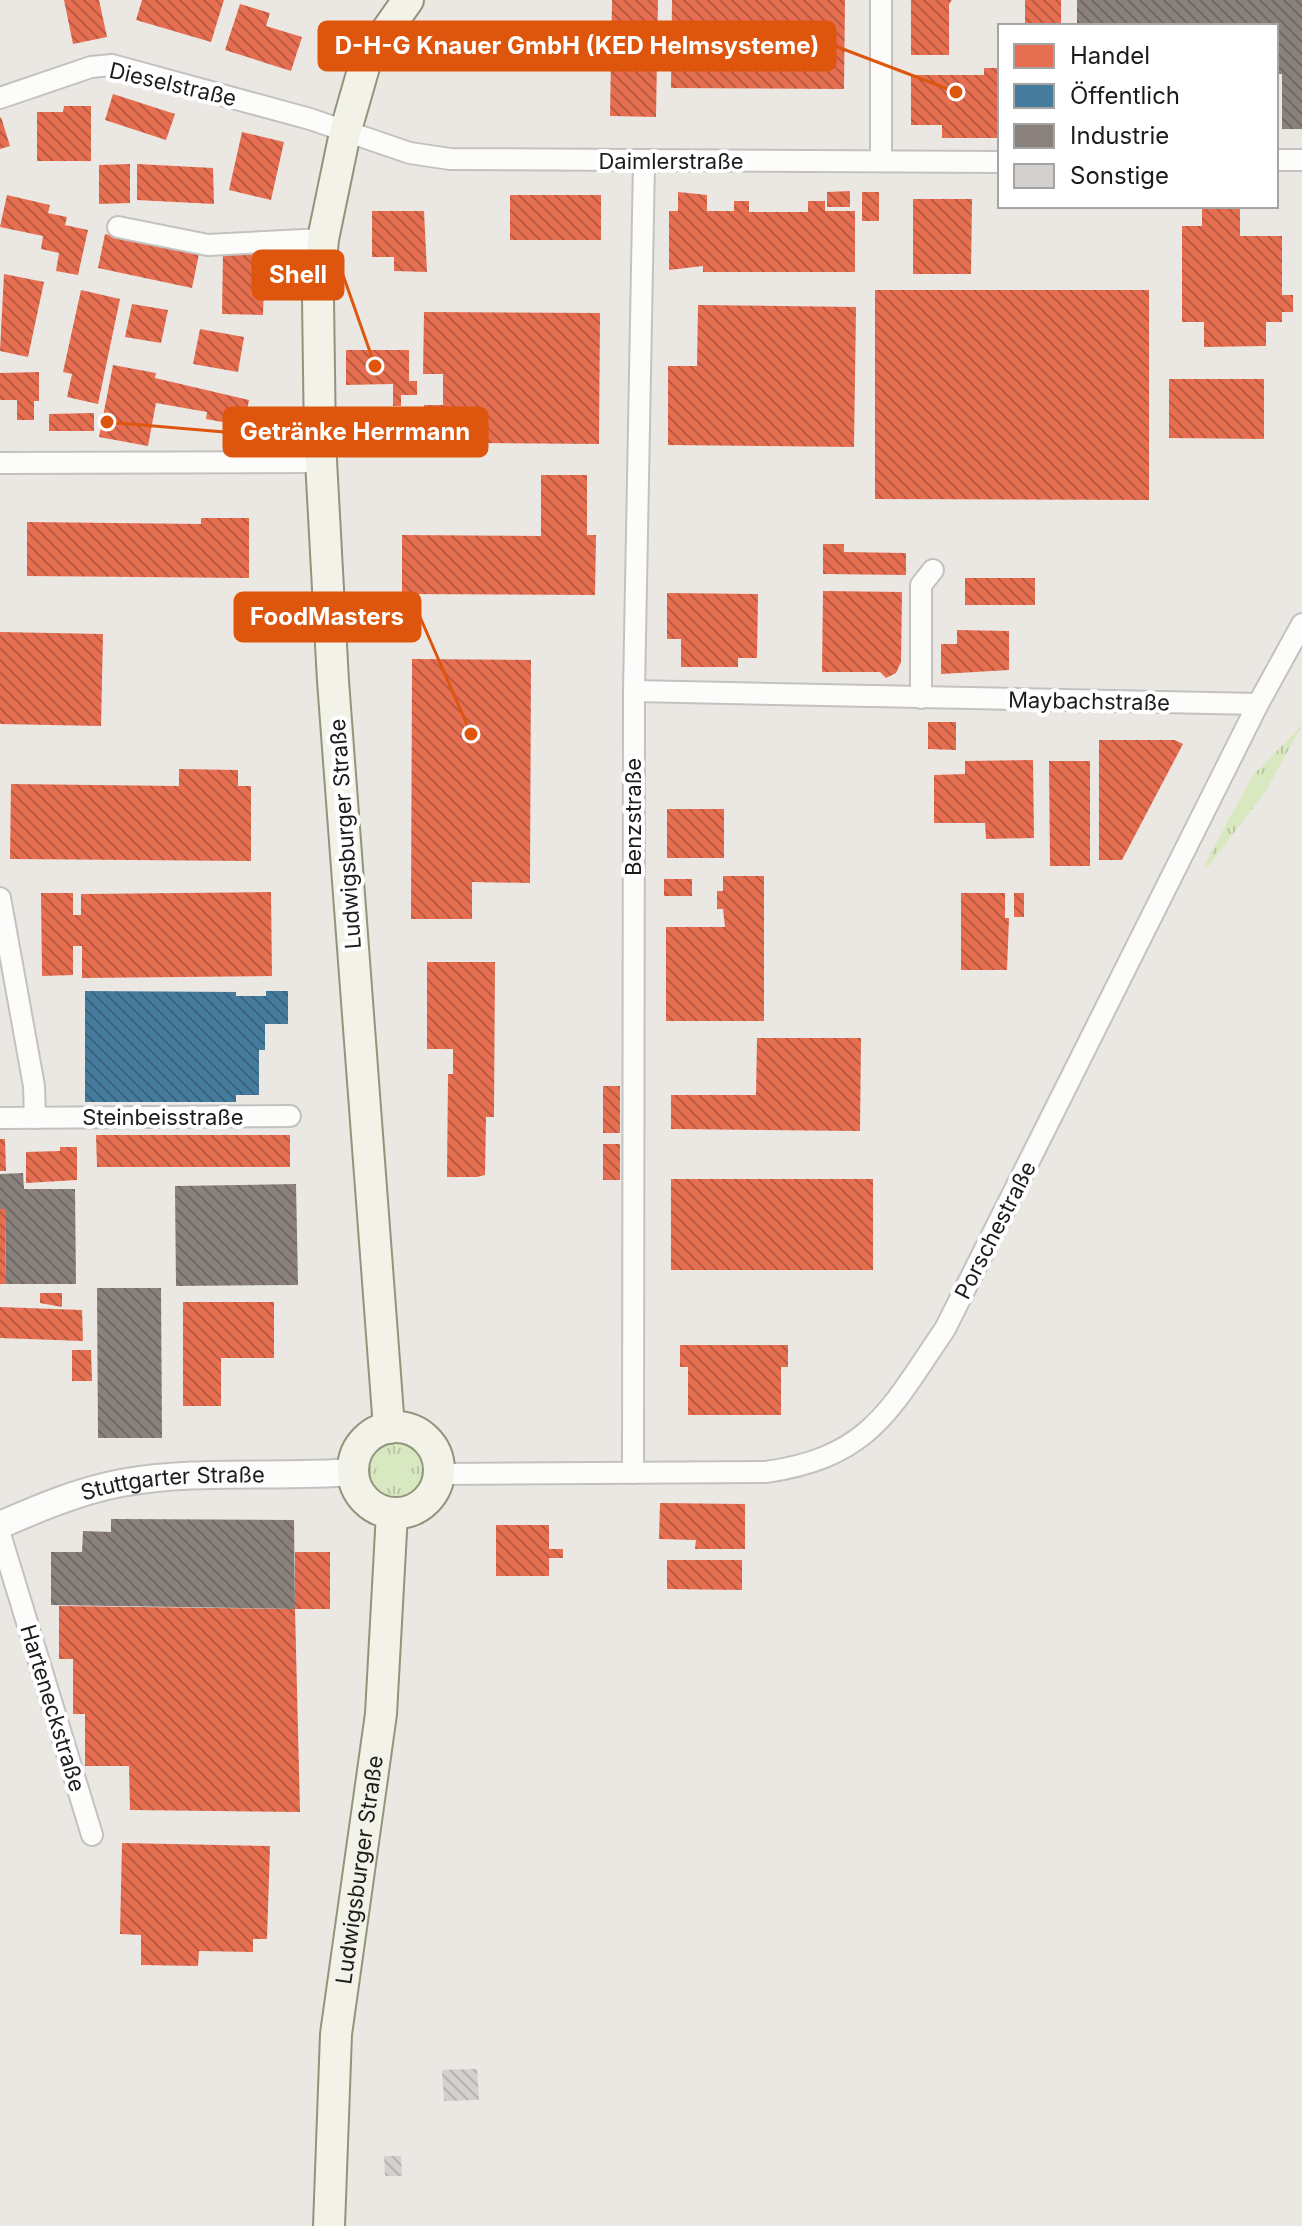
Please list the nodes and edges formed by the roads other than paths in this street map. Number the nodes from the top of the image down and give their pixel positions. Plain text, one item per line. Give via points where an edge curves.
1 (408, 0) edge
2 (881, 0) edge
3 (0, 98) edge
4 (345, 133) junction
5 (881, 159) junction
6 (1278, 160) edge
7 (1302, 160) edge
8 (644, 162) junction
9 (998, 162) edge
10 (118, 227) dead end
11 (323, 239) junction
12 (322, 462) junction
13 (0, 463) edge
14 (933, 570) dead end
15 (1302, 624) edge
16 (634, 691) junction
17 (921, 698) junction
18 (1258, 704) junction
19 (0, 898) edge
20 (290, 1116) dead end
21 (0, 1118) edge
22 (35, 1118) junction
23 (389, 1428) junction
24 (353, 1472) junction
25 (633, 1473) junction
26 (440, 1474) junction
27 (392, 1513) junction
28 (0, 1525) edge
29 (0, 1534) edge
30 (92, 1835) dead end
31 (329, 2226) edge

1 - 4 main road, Ludwigsburger Straße via 366,60
2 - 5 street
3 - 4 street, Dieselstraße via 91,67 112,65
4 - 8 street, Daimlerstraße via 450,159
4 - 11 main road, Ludwigsburger Straße
5 - 8 street, Daimlerstraße
5 - 9 street, Daimlerstraße
6 - 7 street
8 - 16 street, Benzstraße
10 - 11 street via 208,245
11 - 12 main road, Ludwigsburger Straße via 318,299
12 - 13 street
12 - 23 main road, Ludwigsburger Straße via 333,681
14 - 17 street via 921,585
15 - 18 street, Porschestraße
16 - 17 street, Maybachstraße
16 - 25 street, Benzstraße
17 - 18 street, Maybachstraße
18 - 25 street, Porschestraße via 945,1329 894,1406 841,1452 807,1466 766,1472
19 - 22 street via 34,1086
20 - 22 street, Steinbeisstraße
21 - 22 street, Steinbeisstraße
23 - 24 main road via 366,1440
23 - 26 main road via 413,1431 427,1440 436,1452
24 - 27 main road via 368,1503
24 - 28 street, Stuttgarter Straße via 120,1483 82,1492
25 - 26 street, Porschestraße
26 - 27 main road via 425,1503
27 - 31 main road, Ludwigsburger Straße via 381,1714 336,2034
29 - 30 street, Harteneckstraße

